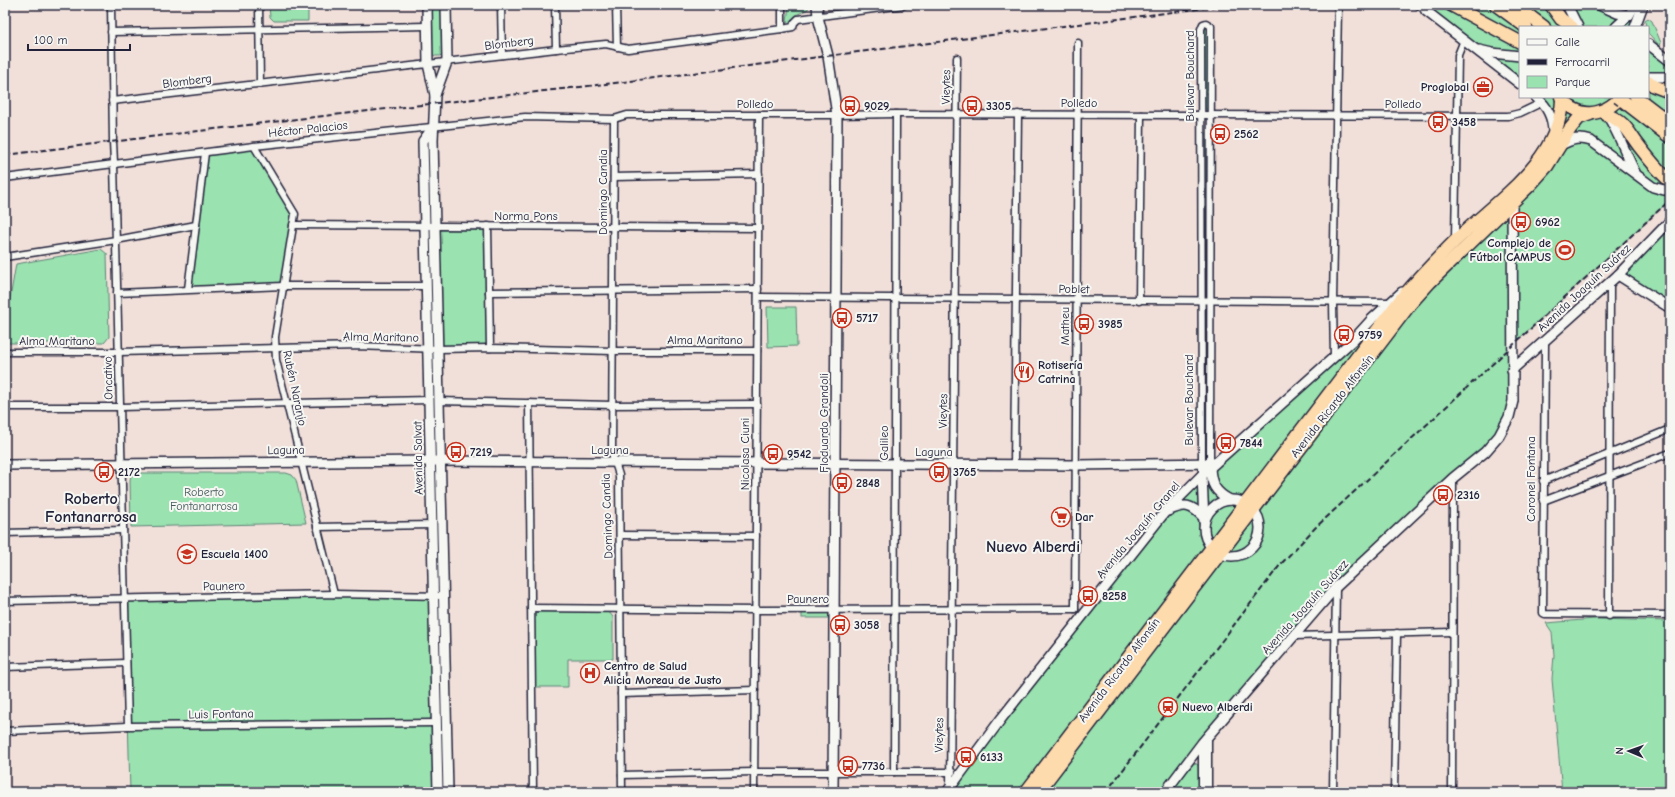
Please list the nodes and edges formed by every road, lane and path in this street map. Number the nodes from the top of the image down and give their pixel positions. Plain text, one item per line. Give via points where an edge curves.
1 (111, 5) edge
2 (259, 5) edge
3 (427, 5) edge
4 (446, 5) edge
5 (500, 5) edge
6 (555, 5) edge
7 (616, 5) edge
8 (782, 5) edge
9 (817, 5) edge
10 (904, 5) edge
11 (1418, 5) edge
12 (1451, 5) edge
13 (1496, 5) edge
14 (1515, 5) edge
15 (1551, 5) edge
16 (1567, 5) edge
17 (1599, 5) edge
18 (1635, 5) edge
19 (1643, 5) edge
20 (870, 7) edge
21 (1338, 7) dead end
22 (1427, 8) edge
23 (1629, 15) junction
24 (818, 17) junction
25 (1637, 25) edge
26 (427, 26) junction
27 (1525, 26) edge
28 (1543, 26) edge
29 (1571, 26) edge
30 (1578, 26) edge
31 (1617, 26) edge
32 (260, 29) junction
33 (782, 29) junction
34 (111, 32) junction
35 (1464, 40) junction
36 (1519, 41) edge
37 (1078, 43) dead end
38 (1649, 45) edge
39 (617, 46) junction
40 (1474, 48) junction
41 (556, 49) junction
42 (502, 54) junction
43 (1519, 56) edge
44 (957, 58) dead end
45 (1670, 61) edge
46 (447, 62) junction
47 (428, 64) junction
48 (1649, 77) edge
49 (1670, 77) edge
50 (1649, 82) edge
51 (1519, 83) edge
52 (260, 84) junction
53 (1670, 92) edge
54 (435, 95) junction
55 (1562, 98) edge
56 (1620, 98) edge
57 (1637, 98) edge
58 (1540, 100) edge
59 (112, 101) junction
60 (896, 114) junction
61 (957, 114) junction
62 (1018, 114) junction
63 (1078, 114) junction
64 (1598, 114) junction
65 (759, 115) junction
66 (837, 115) junction
67 (1141, 115) junction
68 (1202, 115) junction
69 (1211, 115) junction
70 (1336, 115) junction
71 (1456, 116) junction
72 (614, 120) junction
73 (1670, 123) edge
74 (434, 126) junction
75 (1670, 137) edge
76 (1557, 141) junction
77 (254, 146) junction
78 (205, 153) junction
79 (114, 163) junction
80 (1636, 173) junction
81 (758, 174) junction
82 (614, 177) junction
83 (5, 178) edge
84 (1667, 178) edge
85 (1512, 189) junction
86 (1670, 189) edge
87 (1512, 203) junction
88 (1670, 221) edge
89 (293, 225) junction
90 (196, 226) junction
91 (425, 226) junction
92 (435, 226) junction
93 (488, 226) junction
94 (614, 227) junction
95 (758, 228) junction
96 (116, 240) junction
97 (1455, 241) junction
98 (5, 258) edge
99 (1618, 275) junction
100 (1416, 282) junction
101 (1610, 283) junction
102 (283, 286) junction
103 (426, 286) junction
104 (188, 289) junction
105 (758, 289) junction
106 (613, 290) junction
107 (489, 292) junction
108 (117, 293) junction
109 (758, 297) junction
110 (836, 298) junction
111 (895, 299) junction
112 (955, 299) junction
113 (1016, 300) junction
114 (1076, 300) junction
115 (1139, 301) junction
116 (1202, 301) junction
117 (1210, 301) junction
118 (1333, 302) junction
119 (1390, 302) junction
120 (1670, 308) edge
121 (1545, 342) junction
122 (490, 348) junction
123 (275, 349) junction
124 (428, 349) junction
125 (438, 349) junction
126 (613, 351) junction
127 (757, 351) junction
128 (5, 352) edge
129 (119, 352) junction
130 (1334, 357) junction
131 (1512, 370) junction
132 (429, 400) junction
133 (439, 401) junction
134 (528, 403) junction
135 (287, 404) junction
136 (612, 404) junction
137 (757, 404) junction
138 (5, 407) edge
139 (120, 407) junction
140 (1670, 430) edge
141 (1670, 453) edge
142 (1610, 454) junction
143 (430, 461) junction
144 (440, 461) junction
145 (301, 462) junction
146 (528, 462) junction
147 (615, 462) junction
148 (756, 463) junction
149 (121, 464) junction
150 (836, 464) junction
151 (895, 464) junction
152 (953, 464) junction
153 (1014, 464) junction
154 (1209, 464) junction
155 (5, 465) edge
156 (1076, 465) junction
157 (1202, 475) junction
158 (1610, 476) junction
159 (1453, 478) junction
160 (1543, 481) junction
161 (1230, 500) junction
162 (1543, 501) junction
163 (1250, 506) junction
164 (1165, 512) junction
165 (1204, 522) junction
166 (432, 525) junction
167 (317, 527) junction
168 (123, 530) junction
169 (5, 533) edge
170 (620, 535) junction
171 (756, 536) junction
172 (1216, 551) junction
173 (1336, 586) junction
174 (334, 594) junction
175 (433, 596) junction
176 (443, 596) junction
177 (125, 599) junction
178 (5, 601) edge
179 (531, 608) junction
180 (620, 609) junction
181 (1074, 609) junction
182 (755, 610) junction
183 (835, 610) junction
184 (894, 610) junction
185 (951, 610) junction
186 (1670, 615) edge
187 (1609, 616) junction
188 (1081, 617) junction
189 (1452, 632) junction
190 (1397, 633) junction
191 (1335, 635) junction
192 (1294, 636) junction
193 (126, 663) junction
194 (5, 667) edge
195 (755, 690) junction
196 (621, 694) junction
197 (436, 723) junction
198 (128, 726) junction
199 (5, 731) edge
200 (1205, 740) junction
201 (754, 772) junction
202 (894, 772) junction
203 (950, 772) junction
204 (961, 772) junction
205 (833, 773) junction
206 (622, 775) junction
207 (948, 790) edge
208 (438, 792) edge
209 (448, 792) edge
210 (533, 792) edge
211 (622, 792) edge
212 (754, 792) edge
213 (833, 792) edge
214 (1026, 792) edge
215 (1038, 792) edge
216 (1165, 792) edge
217 (1202, 792) edge
218 (1208, 792) edge
219 (1333, 792) edge
220 (1394, 792) edge
221 (1452, 792) edge

1 - 34 street, Oncativo
2 - 32 street
3 - 26 street, Avenida Salvat
4 - 46 street, Avenida Salvat
5 - 42 street
6 - 41 street
7 - 39 street
8 - 33 street
9 - 24 street, Floduardo Grandoli
10 - 20 street, Blomberg
11 - 22 street
12 - 36 highway
13 - 27 highway
14 - 28 highway
15 - 29 highway via 1561,19
16 - 30 street
17 - 23 street
18 - 23 street
19 - 25 street
20 - 24 street, Blomberg
21 - 70 street
22 - 35 street
23 - 31 street
24 - 33 street, Blomberg via 798,19 793,26
24 - 66 street, Floduardo Grandoli via 828,56
26 - 32 street
26 - 47 street, Avenida Salvat
32 - 34 street
32 - 52 street
33 - 39 street, Blomberg via 628,49
34 - 59 street, Oncativo
35 - 40 street
35 - 71 street via 1458,54
37 - 63 street, Matheu
38 - 45 street
39 - 41 street, Blomberg via 606,44
40 - 43 street
40 - 51 street
41 - 42 street, Blomberg
42 - 46 street, Blomberg
44 - 61 street, Vieytes
46 - 47 street, Blomberg
46 - 54 street, Avenida Salvat
47 - 52 street, Blomberg
47 - 54 street, Avenida Salvat
48 - 49 street
50 - 53 highway
52 - 59 street, Blomberg
54 - 74 street, Avenida Salvat
55 - 64 highway via 1574,110
55 - 76 highway, Avenida Ricardo Alfonsín
56 - 64 highway, Avenida Ricardo Alfonsín
56 - 75 highway
57 - 73 highway
58 - 71 street, Polledo via 1520,113 1508,116
58 - 76 street via 1550,115
59 - 79 street, Oncativo
60 - 61 street, Polledo
60 - 66 street, Polledo
60 - 111 street, Galileo
61 - 62 street, Polledo
61 - 112 street, Vieytes
62 - 63 street, Polledo
62 - 113 street
63 - 67 street, Polledo
63 - 114 street, Matheu
64 - 76 highway, Avenida Ricardo Alfonsín via 1579,118
64 - 80 street via 1614,126
64 - 84 highway via 1617,118 1627,127
65 - 66 street, Polledo
65 - 72 street, Polledo via 627,115
65 - 81 street, Nicolasa Ciuni
66 - 110 street, Floduardo Grandoli
67 - 68 street, Polledo
67 - 115 street
68 - 69 street, Polledo
68 - 69 street, Bulevar Bouchard via 1202,26 1206,23 1211,26
68 - 116 street, Bulevar Bouchard
69 - 70 street, Polledo
69 - 117 street, Bulevar Bouchard
70 - 71 street, Polledo
70 - 118 street
71 - 97 street
72 - 74 street, Héctor Palacios via 525,117
72 - 82 street, Domingo Candia
74 - 77 street, Héctor Palacios
74 - 91 street, Avenida Salvat via 423,141
74 - 92 street, Avenida Salvat
76 - 80 street via 1582,138 1591,141
76 - 85 highway, Avenida Ricardo Alfonsín
76 - 87 highway, Avenida Ricardo Alfonsín via 1539,175
77 - 78 street, Héctor Palacios
77 - 89 street, Rubén Naranjo via 295,214
78 - 79 street, Héctor Palacios
78 - 90 street
79 - 83 street, Héctor Palacios
79 - 96 street, Oncativo
80 - 86 street via 1653,186 1664,190
81 - 82 street
81 - 95 street, Nicolasa Ciuni
82 - 94 street, Domingo Candia
85 - 87 street
85 - 97 highway, Avenida Ricardo Alfonsín
87 - 131 street
87 - 163 highway, Avenida Ricardo Alfonsín via 1411,303
88 - 99 street, Avenida Joaquín Suárez
89 - 91 street, Norma Pons
89 - 102 street, Rubén Naranjo
90 - 96 street
90 - 104 street
91 - 92 street, Norma Pons
91 - 103 street, Avenida Salvat
92 - 93 street, Norma Pons
92 - 125 street, Avenida Salvat
93 - 94 street, Norma Pons
93 - 107 street
94 - 95 street, Norma Pons
94 - 106 street, Domingo Candia
95 - 105 street, Nicolasa Ciuni
96 - 98 street
96 - 108 street, Oncativo
97 - 100 highway, Avenida Ricardo Alfonsín
99 - 101 street, Avenida Joaquín Suárez
99 - 120 street
100 - 119 street, Avenida Joaquín Granel
100 - 163 highway, Avenida Ricardo Alfonsín
101 - 121 street, Avenida Joaquín Suárez
101 - 142 street
102 - 103 street
102 - 104 street
102 - 123 street, Rubén Naranjo
103 - 124 street, Avenida Salvat
104 - 108 street
105 - 106 street
105 - 109 street, Nicolasa Ciuni
106 - 107 street
106 - 126 street, Domingo Candia
107 - 122 street
108 - 129 street, Oncativo
109 - 110 street, Poblet
109 - 127 street, Nicolasa Ciuni
110 - 111 street, Poblet
110 - 150 street, Floduardo Grandoli
111 - 112 street, Poblet
111 - 151 street, Galileo
112 - 113 street, Poblet
112 - 152 street, Vieytes
113 - 114 street, Poblet
113 - 153 street
114 - 115 street, Poblet
114 - 156 street, Matheu
115 - 116 street, Poblet
116 - 117 street, Poblet
116 - 154 street, Bulevar Bouchard
117 - 118 street, Poblet
117 - 154 street, Bulevar Bouchard
118 - 119 street, Poblet
118 - 130 street
119 - 130 street, Avenida Joaquín Granel
121 - 131 street, Avenida Joaquín Suárez
121 - 160 street, Coronel Fontana
122 - 125 street, Alma Maritano
122 - 126 street, Alma Maritano
123 - 124 street, Alma Maritano via 357,346
123 - 129 street, Alma Maritano
123 - 135 street, Rubén Naranjo
124 - 125 street, Alma Maritano
124 - 132 street, Avenida Salvat
125 - 133 street, Avenida Salvat
126 - 127 street, Alma Maritano
126 - 136 street, Domingo Candia
127 - 137 street, Nicolasa Ciuni
128 - 129 street, Alma Maritano
129 - 139 street, Oncativo
130 - 154 street, Avenida Joaquín Granel
131 - 159 street, Avenida Joaquín Suárez via 1513,401 1509,417 1499,436
132 - 135 street
132 - 143 street, Avenida Salvat
133 - 134 street
133 - 144 street, Avenida Salvat
134 - 136 street
134 - 146 street
135 - 139 street
135 - 145 street, Rubén Naranjo
136 - 137 street
136 - 147 street, Domingo Candia via 612,453
137 - 148 street, Nicolasa Ciuni
138 - 139 street
139 - 149 street, Oncativo
140 - 142 street
141 - 158 street
142 - 158 street
142 - 160 street
143 - 144 street, Laguna
143 - 145 street, Laguna
143 - 166 street, Avenida Salvat
144 - 146 street, Laguna
144 - 176 street, Avenida Salvat
145 - 149 street, Laguna
145 - 167 street, Rubén Naranjo
146 - 147 street, Laguna
146 - 179 street
147 - 148 street, Laguna
147 - 170 street, Domingo Candia via 619,475
148 - 150 street, Laguna
148 - 171 street, Nicolasa Ciuni
149 - 155 street, Laguna
149 - 168 street, Oncativo
150 - 151 street, Laguna
150 - 183 street, Floduardo Grandoli
151 - 152 street, Laguna
151 - 184 street, Galileo
152 - 153 street, Laguna
152 - 185 street, Vieytes
153 - 156 street, Laguna
154 - 156 street, Laguna
154 - 157 street, Avenida Joaquín Granel
154 - 161 street, Bulevar Bouchard via 1212,484 1221,496
156 - 181 street, Matheu
157 - 164 street, Avenida Joaquín Granel
157 - 165 street
158 - 162 street
158 - 187 street
159 - 173 street, Avenida Joaquín Suárez
159 - 189 street
160 - 162 street, Coronel Fontana
161 - 163 street
161 - 165 street via 1222,502 1210,511
162 - 187 street, Coronel Fontana via 1545,614
163 - 172 highway, Avenida Ricardo Alfonsín
163 - 172 street via 1260,522 1261,531 1254,547 1238,556
164 - 165 street via 1188,506 1194,508
164 - 188 street, Avenida Joaquín Granel
165 - 172 street via 1206,538
166 - 167 street
166 - 175 street, Avenida Salvat
167 - 174 street, Rubén Naranjo
168 - 169 street
168 - 177 street, Oncativo
170 - 171 street
170 - 180 street, Domingo Candia
171 - 182 street, Nicolasa Ciuni
172 - 214 highway, Avenida Ricardo Alfonsín
172 - 215 highway, Avenida Ricardo Alfonsín
173 - 191 street
173 - 192 street, Avenida Joaquín Suárez
174 - 175 street, Paunero
174 - 177 street, Paunero
175 - 176 street, Paunero
175 - 197 street, Avenida Salvat
176 - 209 street, Avenida Salvat
177 - 178 street, Paunero
177 - 193 street, Oncativo
179 - 180 street, Paunero
179 - 210 street
180 - 182 street, Paunero
180 - 196 street, Domingo Candia
181 - 185 street, Paunero
181 - 188 street
182 - 183 street, Paunero
182 - 195 street, Nicolasa Ciuni
183 - 184 street, Paunero
183 - 205 street, Floduardo Grandoli
184 - 185 street, Paunero
184 - 202 street, Galileo
185 - 203 street, Vieytes
186 - 187 street
188 - 204 street, Avenida Joaquín Granel
189 - 190 street
189 - 221 street
190 - 191 street
190 - 220 street
191 - 192 street
191 - 219 street
192 - 200 street, Avenida Joaquín Suárez
193 - 194 street
193 - 198 street, Oncativo
195 - 196 street
195 - 201 street, Nicolasa Ciuni
196 - 206 street, Domingo Candia
197 - 198 street, Luis Fontana
197 - 208 street, Avenida Salvat
198 - 199 street, Luis Fontana
200 - 216 street, Avenida Joaquín Suárez
200 - 217 street
200 - 218 street
201 - 205 street
201 - 206 street
201 - 212 street, Nicolasa Ciuni
202 - 203 street
202 - 205 street
203 - 204 street
203 - 207 street, Vieytes
204 - 207 street, Avenida Joaquín Granel
205 - 213 street, Floduardo Grandoli
206 - 211 street, Domingo Candia

